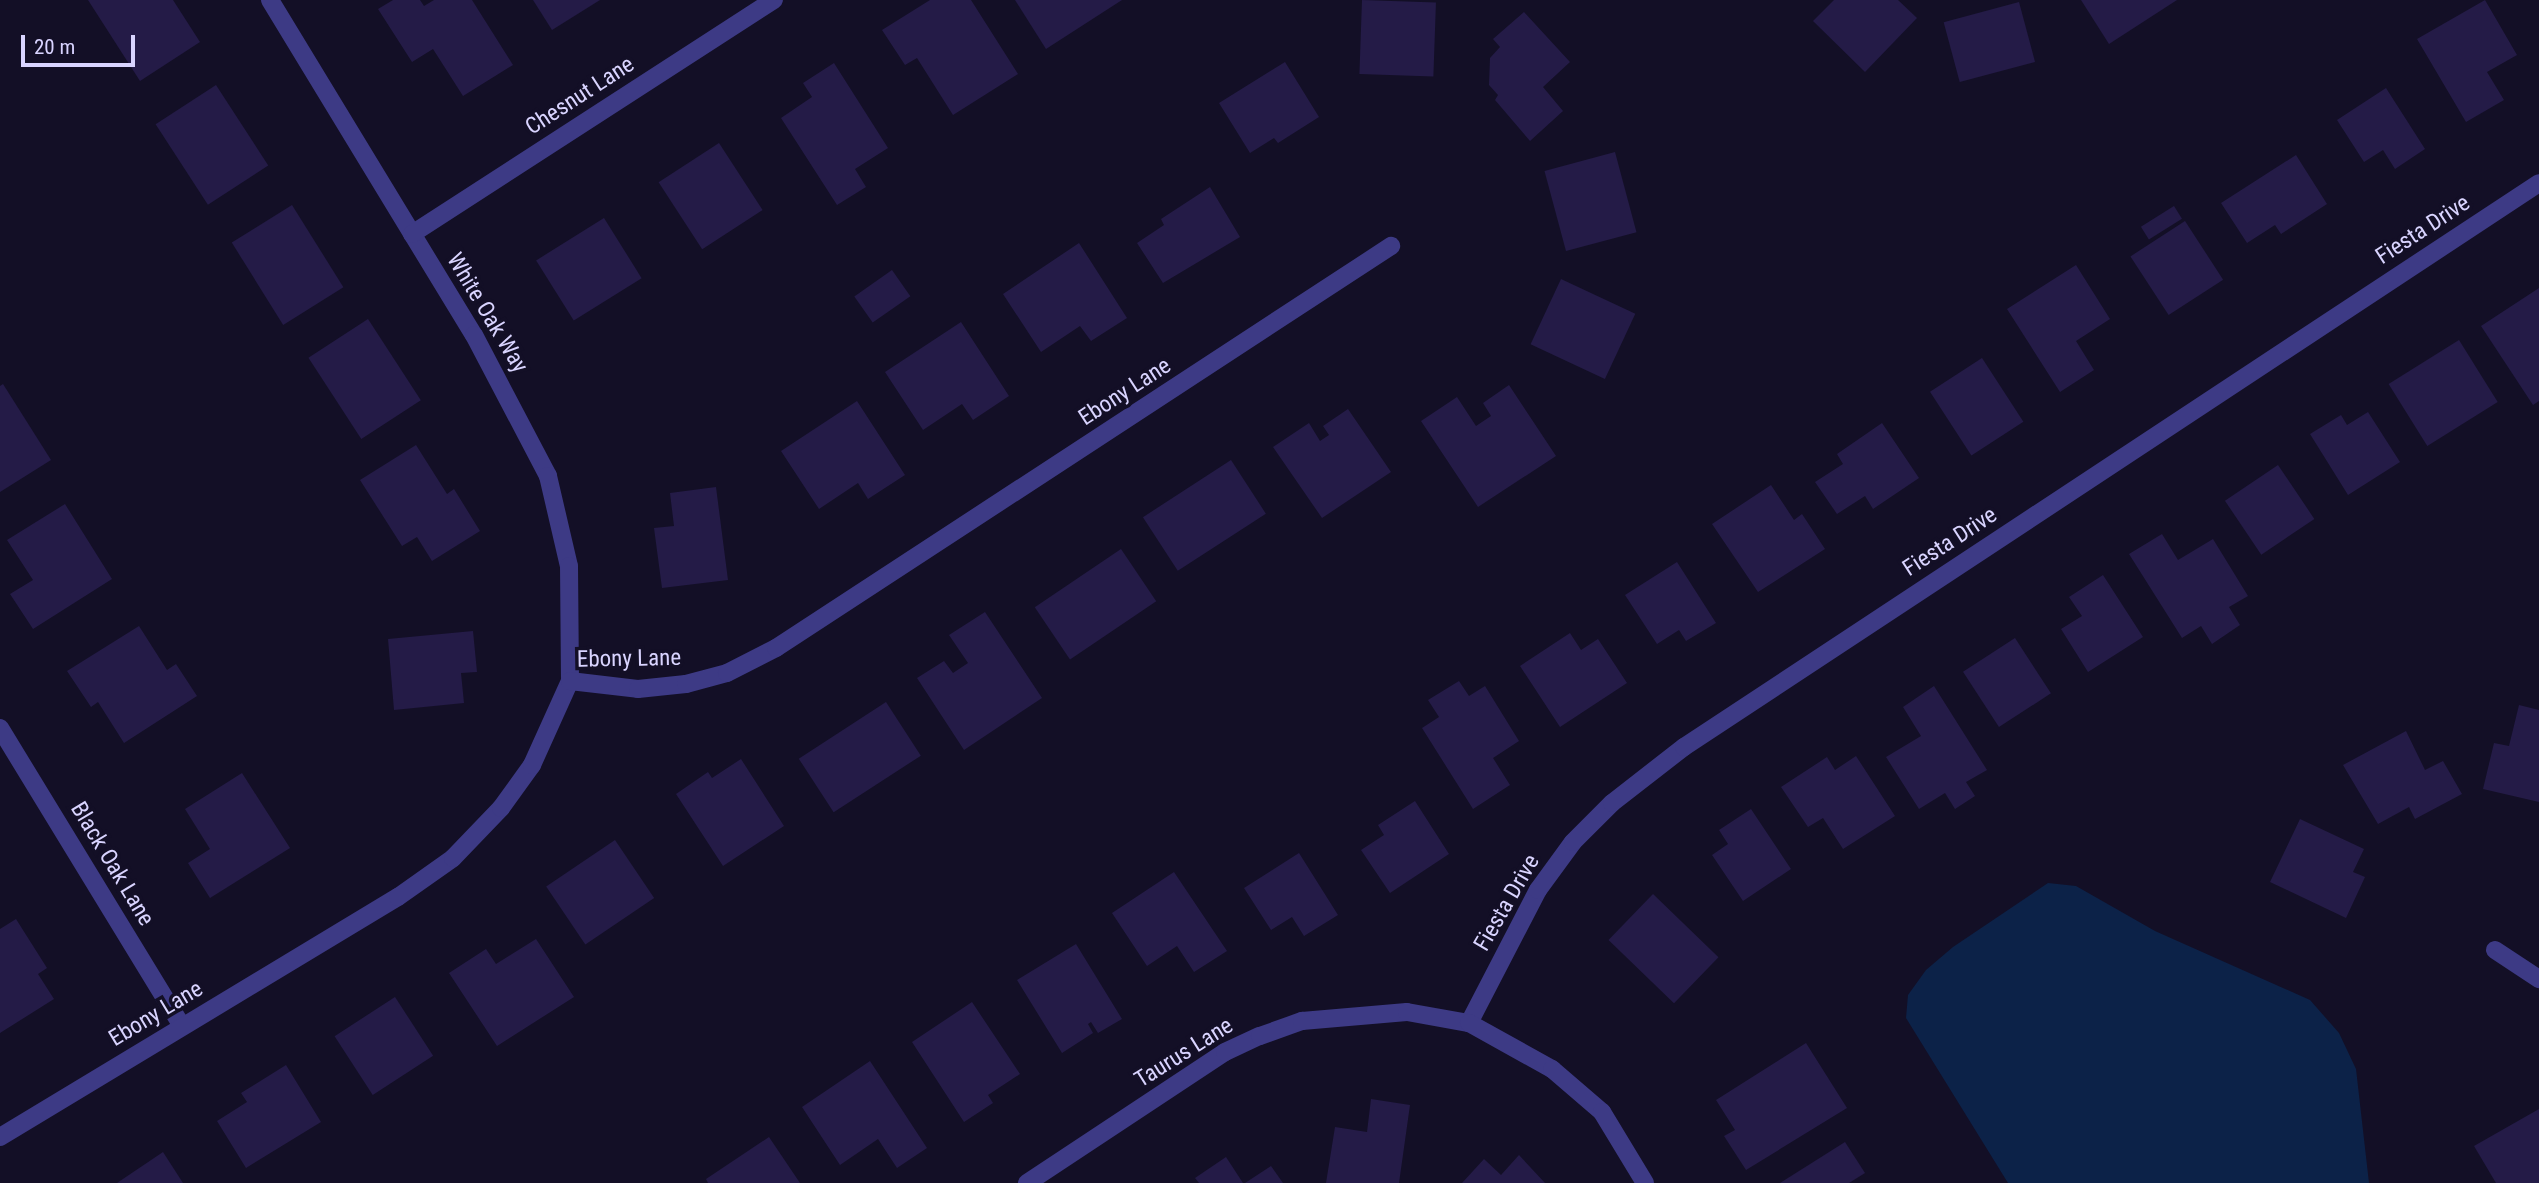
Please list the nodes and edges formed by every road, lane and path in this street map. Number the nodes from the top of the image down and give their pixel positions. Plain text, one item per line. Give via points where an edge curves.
1 (270, 0) edge
2 (774, 0) edge
3 (2539, 183) edge
4 (412, 234) junction
5 (1391, 246) dead end
6 (570, 681) junction
7 (0, 728) edge
8 (2495, 950) dead end
9 (2539, 979) edge
10 (1469, 1023) junction
11 (182, 1026) junction
12 (0, 1137) edge
13 (1027, 1183) edge
14 (1645, 1183) edge

1 - 4 street, White Oak Way
2 - 4 street, Chesnut Lane
3 - 10 street, Fiesta Drive via 1684,747 1612,803 1573,842 1538,890
4 - 6 street, White Oak Way via 474,335 548,476 569,566
5 - 6 street, Ebony Lane via 776,648 727,673 685,684 638,689
6 - 11 street, Ebony Lane via 532,765 501,808 453,858 398,897
7 - 11 street, Black Oak Lane
8 - 9 street
10 - 13 street, Taurus Lane via 1407,1012 1302,1021 1260,1036 1226,1052
10 - 14 street, Taurus Lane via 1552,1069 1602,1112
11 - 12 street, Ebony Lane

